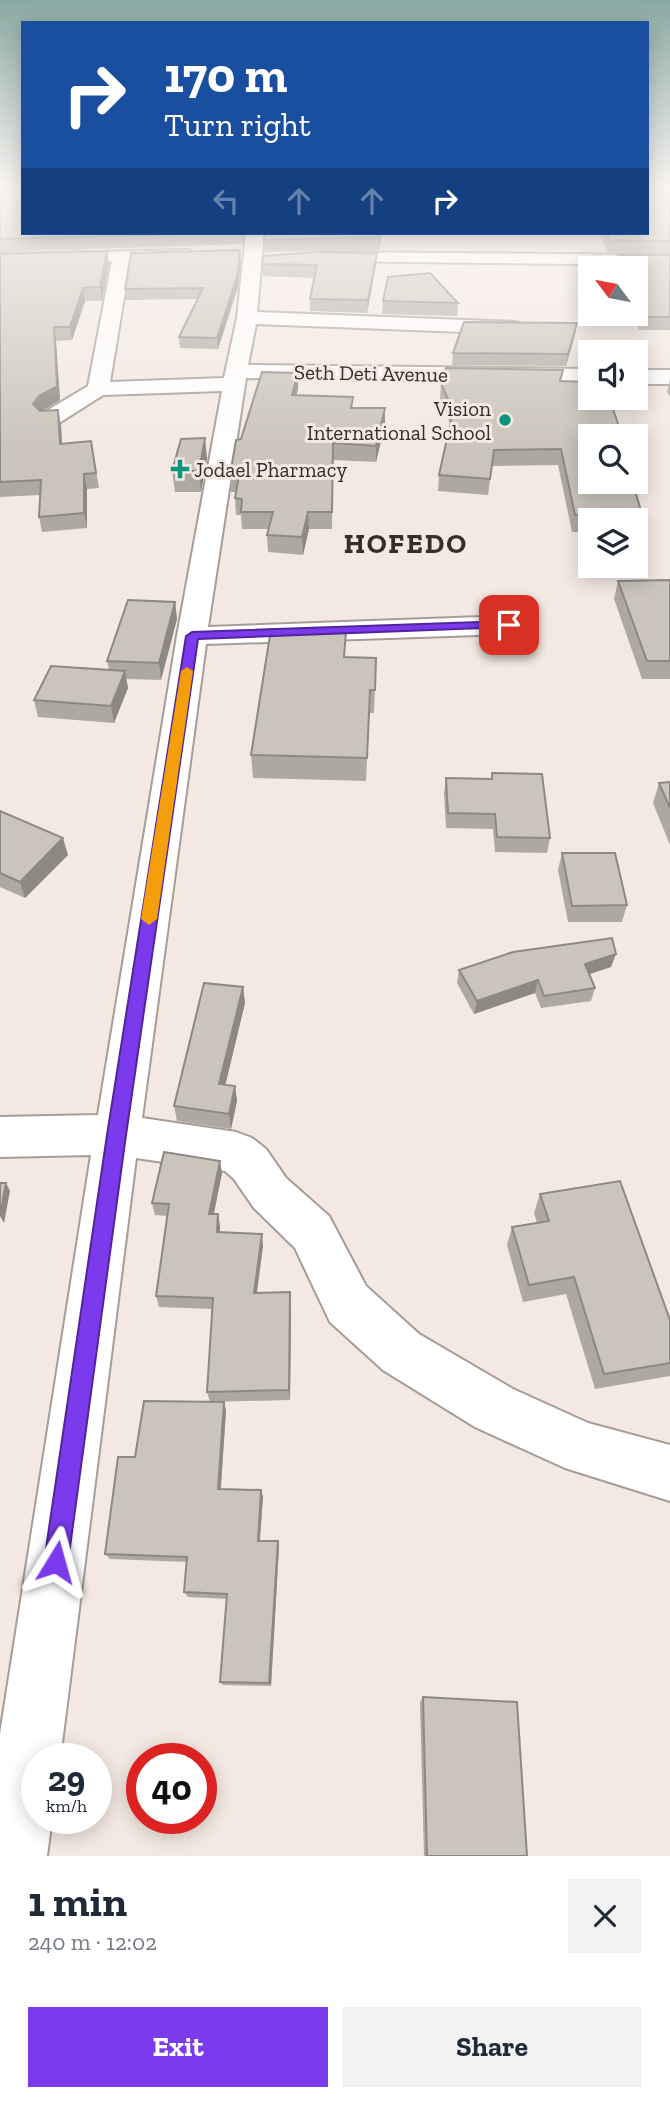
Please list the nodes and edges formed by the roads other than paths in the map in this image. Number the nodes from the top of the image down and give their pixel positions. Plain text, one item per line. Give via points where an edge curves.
1 (118, 278) edge
2 (250, 278) edge
3 (247, 318) junction
4 (532, 328) edge
5 (578, 376) edge
6 (234, 377) junction
7 (648, 377) edge
8 (670, 377) edge
9 (98, 389) junction
10 (51, 418) edge
11 (509, 625) dead end
12 (192, 636) junction
13 (117, 1135) junction
14 (0, 1137) edge
15 (670, 1473) edge
16 (14, 1856) edge

1 - 9 street
2 - 3 street
3 - 4 street
3 - 6 street
5 - 6 street, Seth Deti Avenue
6 - 9 street, Seth Deti Avenue
6 - 12 street
7 - 8 street
9 - 10 street
11 - 12 street
12 - 13 street
13 - 14 street
13 - 15 street via 236,1152 270,1193 312,1232 348,1304 401,1352 494,1408 584,1449
13 - 16 street

